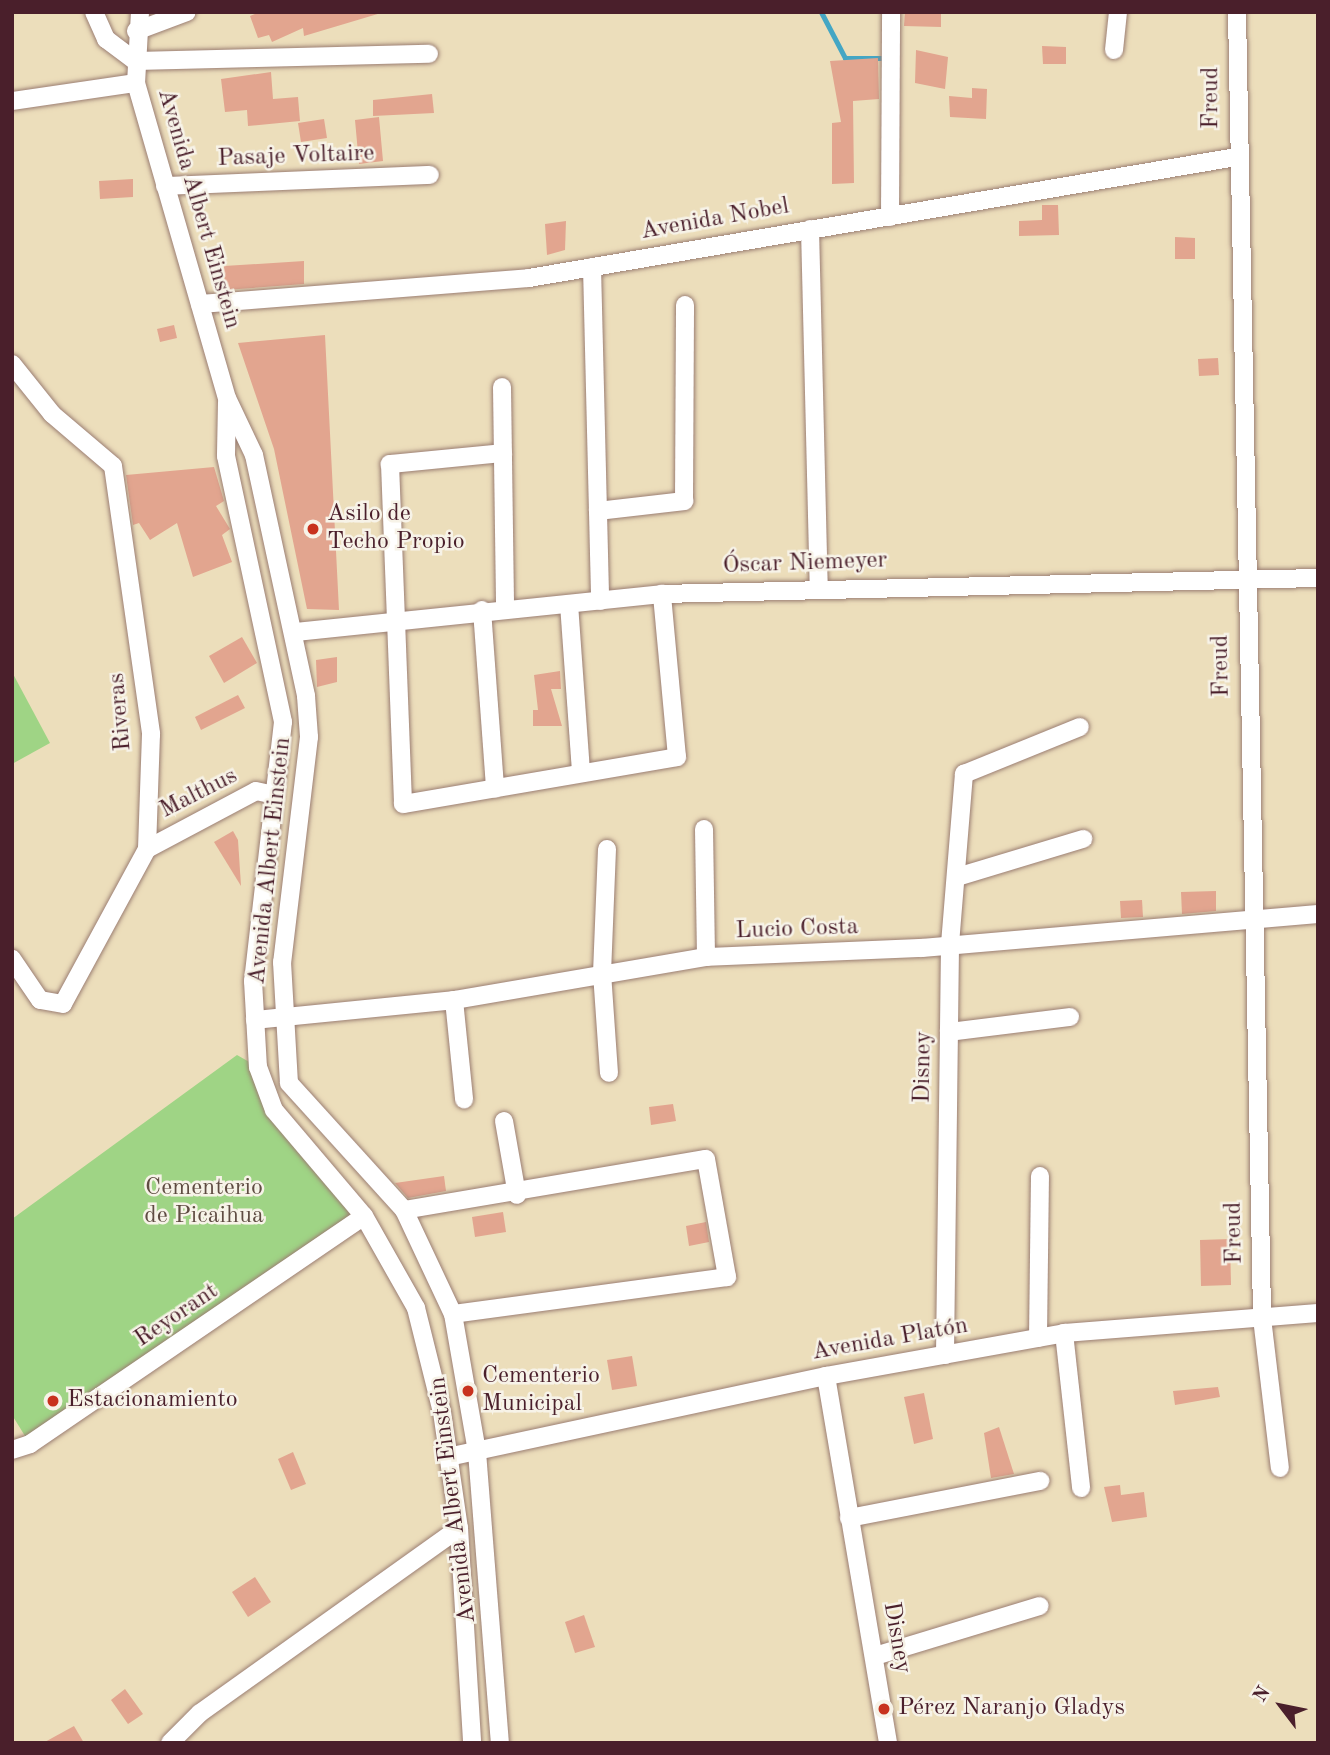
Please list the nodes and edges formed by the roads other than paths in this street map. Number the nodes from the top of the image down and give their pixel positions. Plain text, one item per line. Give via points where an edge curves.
1 (94, 12) edge
2 (140, 12) edge
3 (187, 12) edge
4 (891, 12) edge
5 (1118, 12) edge
6 (1237, 12) edge
7 (136, 31) junction
8 (1114, 50) dead end
9 (429, 54) dead end
10 (135, 61) junction
11 (136, 83) junction
12 (12, 101) edge
13 (1236, 157) junction
14 (430, 175) dead end
15 (165, 186) junction
16 (890, 217) junction
17 (810, 229) junction
18 (592, 267) junction
19 (200, 304) junction
20 (685, 305) dead end
21 (12, 364) edge
22 (502, 387) dead end
23 (227, 398) junction
24 (503, 453) junction
25 (598, 511) junction
26 (1244, 578) junction
27 (1318, 578) edge
28 (819, 586) junction
29 (662, 594) junction
30 (600, 601) junction
31 (569, 604) junction
32 (505, 606) junction
33 (482, 610) junction
34 (392, 620) junction
35 (295, 632) junction
36 (1080, 727) dead end
37 (581, 774) junction
38 (495, 789) junction
39 (275, 795) junction
40 (704, 829) dead end
41 (1083, 839) dead end
42 (147, 849) junction
43 (607, 849) dead end
44 (957, 877) junction
45 (1318, 914) edge
46 (1252, 916) junction
47 (950, 944) junction
48 (706, 957) junction
49 (12, 959) edge
50 (602, 973) junction
51 (454, 1000) junction
52 (1070, 1017) dead end
53 (255, 1020) junction
54 (281, 1020) junction
55 (949, 1032) junction
56 (609, 1073) dead end
57 (464, 1099) dead end
58 (504, 1121) dead end
59 (1040, 1176) dead end
60 (517, 1195) junction
61 (404, 1210) junction
62 (364, 1216) junction
63 (1318, 1313) edge
64 (453, 1314) junction
65 (1262, 1318) junction
66 (1064, 1333) junction
67 (1038, 1338) junction
68 (945, 1355) junction
69 (826, 1376) junction
70 (12, 1450) edge
71 (477, 1452) junction
72 (448, 1457) junction
73 (1279, 1468) dead end
74 (1040, 1481) dead end
75 (1081, 1488) dead end
76 (849, 1518) junction
77 (459, 1528) junction
78 (1040, 1606) dead end
79 (874, 1656) junction
80 (170, 1743) edge
81 (472, 1743) edge
82 (500, 1743) edge
83 (888, 1743) edge

1 - 10 street via 106,39
2 - 7 street, Avenida Albert Einstein
3 - 7 street
4 - 16 street
5 - 8 street
6 - 13 street, Freud
7 - 10 street, Avenida Albert Einstein
9 - 10 street
10 - 11 street, Avenida Albert Einstein
11 - 12 street
11 - 15 street, Avenida Albert Einstein
13 - 16 street, Avenida Nobel
13 - 26 street, Freud
14 - 15 street, Pasaje Voltaire
15 - 19 street, Avenida Albert Einstein
16 - 17 street, Avenida Nobel
17 - 18 street, Avenida Nobel
17 - 28 street
18 - 19 street, Avenida Nobel via 529,278
18 - 25 street
19 - 23 street, Avenida Albert Einstein
20 - 25 street via 684,501
21 - 42 street, Riveras via 52,414 113,466 151,734
22 - 24 street
23 - 35 street, Avenida Albert Einstein via 254,455
23 - 39 street, Avenida Albert Einstein via 226,456 283,722
24 - 32 street
24 - 34 street via 390,464
25 - 30 street
26 - 27 street, Óscar Niemeyer
26 - 28 street, Óscar Niemeyer
26 - 46 street, Freud
28 - 29 street, Óscar Niemeyer
29 - 30 street, Óscar Niemeyer
29 - 37 street via 677,757
30 - 31 street, Óscar Niemeyer
31 - 32 street, Óscar Niemeyer
31 - 37 street
32 - 33 street, Óscar Niemeyer
33 - 34 street, Óscar Niemeyer
33 - 38 street
34 - 35 street, Óscar Niemeyer
34 - 38 street via 403,804
35 - 54 street, Avenida Albert Einstein via 309,737 282,962
36 - 44 street, Disney via 968,770 963,781
37 - 38 street
39 - 42 street, Malthus via 256,790
39 - 53 street, Avenida Albert Einstein via 257,932
40 - 48 street
41 - 44 street
42 - 49 street, Riveras via 63,1004 40,1000
43 - 50 street
44 - 47 street, Disney
45 - 46 street, Lucio Costa
46 - 47 street, Lucio Costa
46 - 65 street, Freud
47 - 48 street, Lucio Costa
47 - 55 street, Disney
48 - 50 street, Lucio Costa
50 - 51 street, Lucio Costa
50 - 56 street
51 - 54 street, Lucio Costa
51 - 57 street
52 - 55 street
53 - 54 street, Lucio Costa
53 - 62 street, Avenida Albert Einstein via 258,1067 274,1110
54 - 61 street, Avenida Albert Einstein via 289,1083
55 - 68 street, Disney
58 - 60 street
59 - 67 street
60 - 61 street
60 - 64 street via 706,1159 727,1277
61 - 64 street, Avenida Albert Einstein
62 - 70 street, Reyorant via 30,1444
62 - 72 street, Avenida Albert Einstein via 416,1308
63 - 65 street, Avenida Platón
64 - 71 street, Avenida Albert Einstein
65 - 66 street, Avenida Platón
65 - 73 street, Freud
66 - 67 street, Avenida Platón
66 - 75 street
67 - 68 street, Avenida Platón
68 - 69 street, Avenida Platón
69 - 71 street, Avenida Platón
69 - 76 street, Disney
71 - 72 street, Avenida Platón
71 - 82 street, Avenida Albert Einstein
72 - 77 street, Avenida Albert Einstein
74 - 76 street
76 - 79 street, Disney
77 - 80 street via 200,1713
77 - 81 street, Avenida Albert Einstein
78 - 79 street
79 - 83 street, Disney

